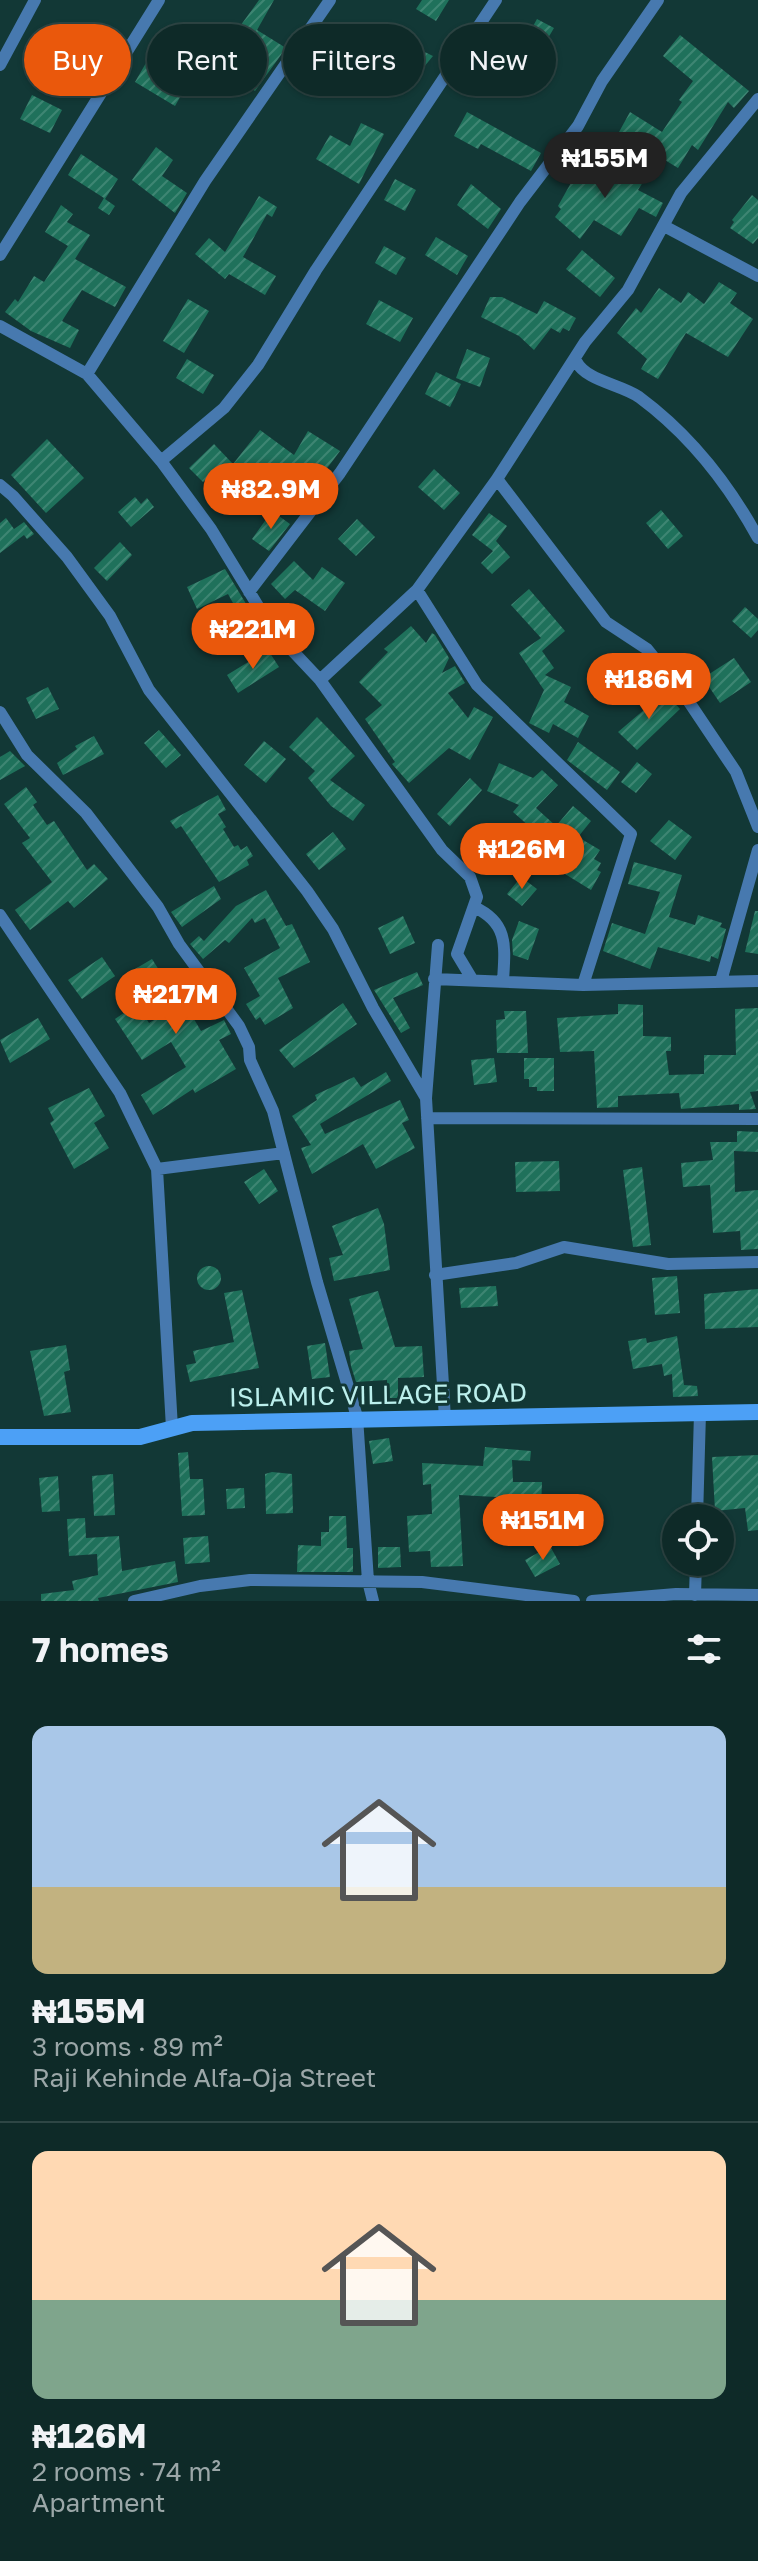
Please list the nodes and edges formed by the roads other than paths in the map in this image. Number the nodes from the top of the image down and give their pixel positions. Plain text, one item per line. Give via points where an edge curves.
1 (35, 0) edge
2 (159, 0) edge
3 (330, 0) edge
4 (496, 0) edge
5 (658, 0) edge
6 (0, 65) edge
7 (758, 99) edge
8 (752, 117) edge
9 (664, 226) junction
10 (0, 255) edge
11 (758, 276) edge
12 (0, 326) edge
13 (576, 361) junction
14 (87, 374) junction
15 (161, 461) junction
16 (497, 479) junction
17 (0, 485) edge
18 (758, 538) edge
19 (417, 590) junction
20 (249, 592) junction
21 (320, 680) junction
22 (0, 712) edge
23 (14, 733) junction
24 (0, 739) edge
25 (758, 827) edge
26 (758, 850) edge
27 (474, 907) junction
28 (0, 915) edge
29 (438, 945) dead end
30 (434, 979) junction
31 (472, 979) junction
32 (503, 981) junction
33 (721, 981) junction
34 (758, 981) edge
35 (583, 985) junction
36 (426, 1098) junction
37 (427, 1118) junction
38 (758, 1119) edge
39 (284, 1153) junction
40 (157, 1169) junction
41 (758, 1262) edge
42 (435, 1275) junction
43 (758, 1412) edge
44 (700, 1413) junction
45 (357, 1417) junction
46 (445, 1419) junction
47 (172, 1428) junction
48 (0, 1437) edge
49 (697, 1504) edge
50 (696, 1576) edge
51 (368, 1581) junction
52 (695, 1595) junction
53 (758, 1595) edge
54 (134, 1601) edge
55 (373, 1601) edge
56 (574, 1601) edge
57 (592, 1601) edge

1 - 6 street
2 - 10 street
3 - 14 street via 205,181
4 - 15 street via 258,365 224,408
5 - 20 street via 340,473
7 - 8 street
8 - 9 street via 681,193
9 - 11 street
9 - 13 street via 628,290
12 - 14 street
13 - 16 street
13 - 18 street via 581,370 636,395 662,416 737,498
14 - 15 street
15 - 20 street
16 - 19 street
16 - 25 street via 606,622 647,649 685,696 736,772
17 - 36 street via 67,557 110,616 149,690 315,903
19 - 21 street
19 - 35 street via 477,685 631,834
20 - 21 street via 272,629
21 - 27 street via 442,850 470,877 477,897
22 - 23 street
23 - 24 street
23 - 39 street via 27,755 98,827 239,1026
26 - 33 street
27 - 31 street via 457,954
27 - 32 street via 503,929
28 - 40 street via 120,1093
29 - 30 street
30 - 31 street
30 - 36 street
31 - 32 street
32 - 35 street
33 - 34 street
33 - 35 street
36 - 37 street
37 - 38 street
37 - 42 street
39 - 40 street
39 - 45 street
40 - 47 street
41 - 42 street via 668,1264 564,1247 516,1263
42 - 46 street
43 - 44 street, ISLAMIC VILLAGE ROAD
44 - 46 street, ISLAMIC VILLAGE ROAD
44 - 49 street
45 - 46 street, ISLAMIC VILLAGE ROAD
45 - 47 street, ISLAMIC VILLAGE ROAD
45 - 51 street
47 - 48 street, ISLAMIC VILLAGE ROAD via 140,1437
50 - 52 street
51 - 54 street via 239,1580
51 - 55 street
51 - 56 street via 422,1582
52 - 53 street
52 - 57 street

